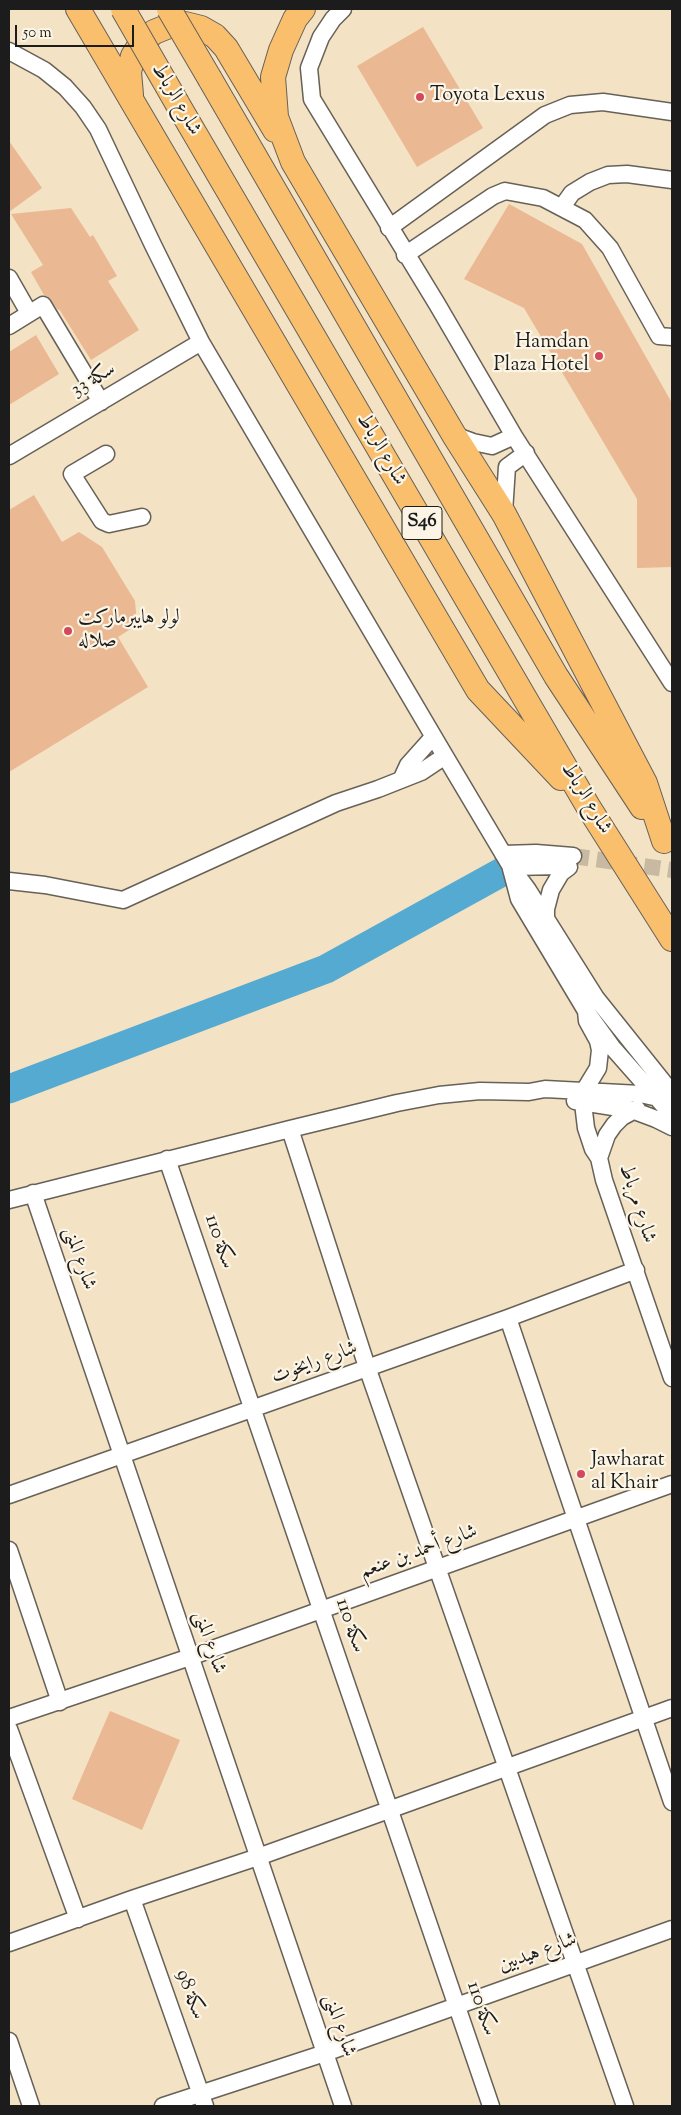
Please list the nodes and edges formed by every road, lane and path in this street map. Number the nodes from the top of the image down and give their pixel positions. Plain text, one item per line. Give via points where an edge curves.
1 (78, 9) edge
2 (123, 9) edge
3 (170, 9) edge
4 (302, 9) edge
5 (343, 9) edge
6 (9, 51) edge
7 (136, 106) junction
8 (672, 112) edge
9 (293, 162) junction
10 (672, 180) edge
11 (562, 207) junction
12 (389, 228) junction
13 (405, 254) junction
14 (9, 278) edge
15 (29, 313) junction
16 (9, 326) edge
17 (672, 337) edge
18 (202, 342) junction
19 (101, 402) junction
20 (454, 435) junction
21 (514, 436) junction
22 (526, 453) junction
23 (106, 454) dead end
24 (9, 456) edge
25 (504, 514) junction
26 (142, 517) dead end
27 (672, 683) edge
28 (433, 737) junction
29 (444, 756) junction
30 (402, 778) junction
31 (589, 808) junction
32 (668, 846) edge
33 (507, 860) junction
34 (9, 880) edge
35 (546, 918) junction
36 (672, 940) edge
37 (586, 1010) junction
38 (657, 1075) junction
39 (672, 1093) edge
40 (655, 1096) junction
41 (584, 1097) junction
42 (672, 1101) edge
43 (632, 1110) junction
44 (672, 1115) edge
45 (672, 1128) edge
46 (290, 1129) junction
47 (599, 1158) junction
48 (167, 1159) junction
49 (33, 1193) junction
50 (9, 1200) edge
51 (636, 1270) junction
52 (508, 1318) junction
53 (367, 1367) junction
54 (672, 1378) edge
55 (253, 1409) junction
56 (122, 1456) junction
57 (672, 1484) edge
58 (9, 1495) edge
59 (576, 1519) junction
60 (9, 1550) edge
61 (437, 1568) junction
62 (321, 1610) junction
63 (190, 1657) junction
64 (60, 1702) junction
65 (672, 1708) edge
66 (9, 1718) edge
67 (644, 1718) junction
68 (9, 1728) edge
69 (506, 1766) junction
70 (672, 1802) edge
71 (390, 1810) junction
72 (258, 1858) junction
73 (132, 1899) junction
74 (78, 1919) junction
75 (672, 1929) edge
76 (9, 1943) edge
77 (575, 1963) junction
78 (457, 2006) junction
79 (9, 2041) edge
80 (325, 2053) junction
81 (203, 2100) edge
82 (31, 2106) edge
83 (163, 2106) edge
84 (343, 2106) edge
85 (491, 2106) edge
86 (625, 2106) edge

1 - 7 highway
2 - 31 highway, شارع الرباط / S46, bridge
3 - 32 highway, شارع الرباط / S46, bridge via 556,676
4 - 9 highway via 281,50 273,77 276,117
5 - 12 street via 333,18 321,38 310,68 312,99
6 - 18 street via 44,70 65,87 98,129
7 - 9 highway via 129,88 129,72 133,56 142,42 169,26 185,24 201,28 226,48
7 - 31 highway via 478,690
8 - 12 street via 603,102 570,105 545,116
9 - 20 highway
10 - 11 street via 608,175 572,193
11 - 13 street via 543,198 506,191 493,196
11 - 17 street via 585,220 610,248 659,336
12 - 13 street
13 - 21 street
14 - 15 street
15 - 16 street
15 - 19 street via 43,305
18 - 19 street, سكة 33
18 - 28 street
19 - 24 street, سكة 33
20 - 21 street via 492,446
20 - 25 highway
21 - 22 street
22 - 25 street via 507,467
22 - 27 street
23 - 26 street via 72,474 102,521 109,524
25 - 32 highway via 645,783
28 - 29 street
28 - 30 street via 408,765
29 - 30 street via 421,772
29 - 33 street
30 - 34 street via 336,803 123,900
31 - 36 highway, شارع الرباط / S46
33 - 35 street
33 - 35 street via 540,865 572,864 561,873 551,890
33 - 37 street via 519,899
35 - 38 street via 596,998
37 - 40 street via 612,1047
37 - 41 street via 587,1021 598,1042 600,1059
38 - 39 street
38 - 40 street
40 - 41 street
40 - 42 street
40 - 43 street, شارع مرباط
40 - 44 street
41 - 43 street
41 - 46 street via 545,1089 529,1092 480,1091 397,1103
41 - 47 street, شارع مرباط via 589,1139
43 - 45 street via 656,1118
43 - 47 street, شارع مرباط via 607,1135
46 - 48 street
46 - 53 street
47 - 51 street, شارع مرباط
48 - 49 street
48 - 55 street, سكة 110
49 - 50 street
49 - 56 street, شارع المنى
51 - 52 street, شارع رايخوت
51 - 54 street, شارع مرباط
52 - 53 street, شارع رايخوت
52 - 59 street
53 - 55 street, شارع رايخوت
53 - 61 street
55 - 56 street, شارع رايخوت
55 - 62 street, سكة 110
56 - 58 street, شارع رايخوت
56 - 63 street, شارع المنى
57 - 59 street, شارع أحمد بن عنعم
59 - 61 street, شارع أحمد بن عنعم
59 - 67 street
60 - 64 street
61 - 62 street, شارع أحمد بن عنعم
61 - 69 street
62 - 63 street, شارع أحمد بن عنعم
62 - 71 street, سكة 110
63 - 64 street, شارع أحمد بن عنعم
63 - 72 street, شارع المنى
64 - 66 street, شارع أحمد بن عنعم
65 - 67 street
67 - 69 street
67 - 70 street
68 - 74 street
69 - 71 street
69 - 77 street
71 - 72 street
71 - 78 street, سكة 110
72 - 73 street
72 - 80 street, شارع المنى
73 - 74 street
73 - 81 street, سكة 98
74 - 76 street
75 - 77 street, شارع هيدبين
77 - 78 street, شارع هيدبين
77 - 86 street
78 - 80 street, شارع هيدبين
78 - 85 street, سكة 110
79 - 82 street
80 - 81 street, شارع هيدبين
80 - 84 street, شارع المنى
81 - 83 street, شارع هيدبين

